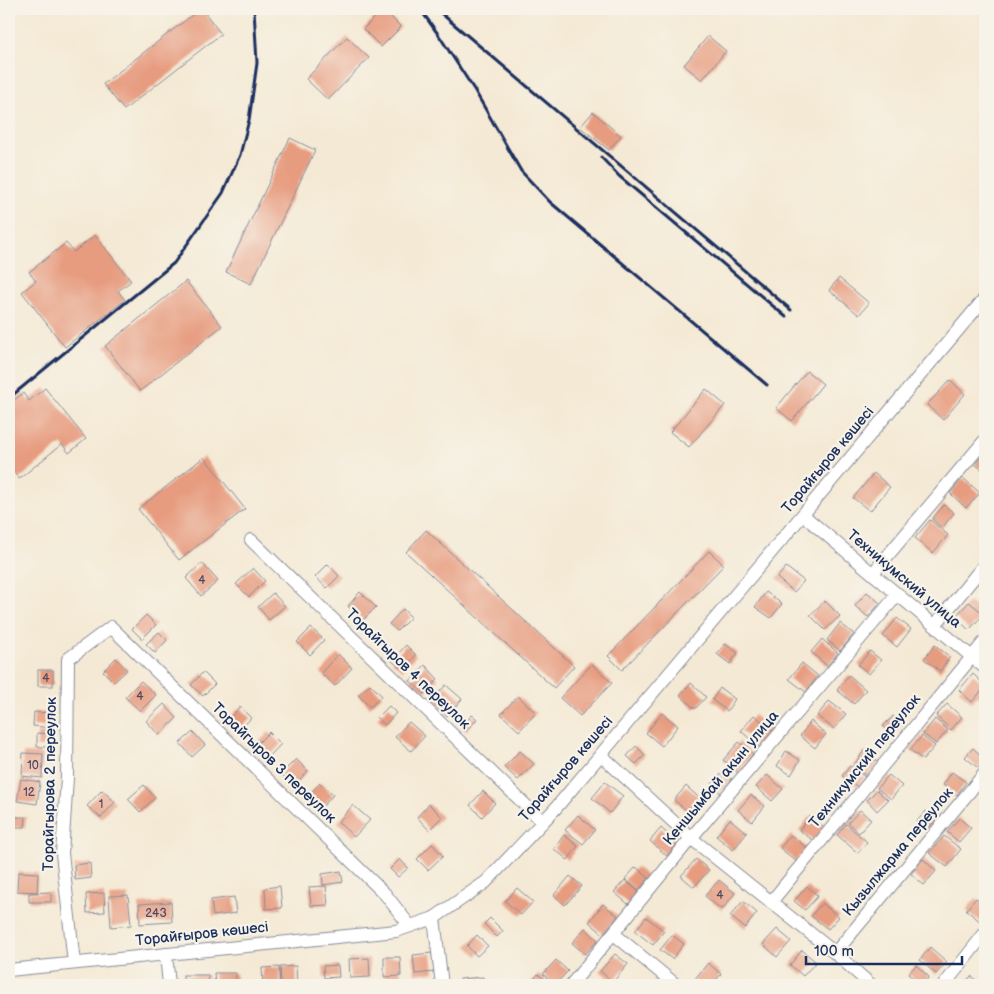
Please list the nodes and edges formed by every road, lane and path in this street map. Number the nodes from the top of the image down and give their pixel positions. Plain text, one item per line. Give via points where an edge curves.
1 (985, 298) edge
2 (985, 440) edge
3 (803, 515) junction
4 (251, 540) dead end
5 (985, 564) edge
6 (873, 573) junction
7 (898, 594) junction
8 (935, 625) junction
9 (111, 627) joint
10 (985, 641) edge
11 (972, 656) junction
12 (985, 668) edge
13 (601, 755) junction
14 (985, 773) edge
15 (543, 822) junction
16 (691, 838) junction
17 (771, 902) junction
18 (434, 918) junction
19 (410, 926) junction
20 (614, 934) junction
21 (985, 934) edge
22 (835, 953) junction
23 (166, 954) junction
24 (74, 963) junction
25 (9, 970) edge
26 (170, 985) edge
27 (442, 985) edge
28 (571, 985) edge
29 (676, 985) edge
30 (871, 985) edge
31 (944, 985) edge

1 - 3 street, Торайғыров көшесі
2 - 6 street
3 - 6 street, Техникумский улица
3 - 13 street, Торайғыров көшесі
4 - 15 street, Торайгыров 4 переулок
5 - 8 street
6 - 7 street, Техникумский улица
7 - 8 street, Техникумский улица
7 - 16 street, Кеншымбай акын улица
8 - 11 street, Техникумский улица
9 - 19 street, Торайгыров 3 переулок via 386,894
9 - 24 street, Торайгырова 2 переулок via 68,659 67,778 62,853
10 - 11 street, Техникумский переулок
11 - 12 street, Техникумский улица
11 - 17 street, Техникумский переулок
13 - 15 street, Торайғыров көшесі
13 - 16 street
14 - 22 street, Кызылжарма переулок
15 - 18 street, Торайғыров көшесі via 486,882
16 - 17 street
16 - 20 street, Кеншымбай акын улица
17 - 22 street
18 - 19 street, Торайғыров көшесі
18 - 27 street
19 - 23 street, Торайғыров көшесі via 396,931
20 - 28 street, Кеншымбай акын улица
20 - 29 street
21 - 31 street
22 - 30 street
23 - 24 street, Торайғыров көшесі
23 - 26 street
24 - 25 street, Торайғыров көшесі

